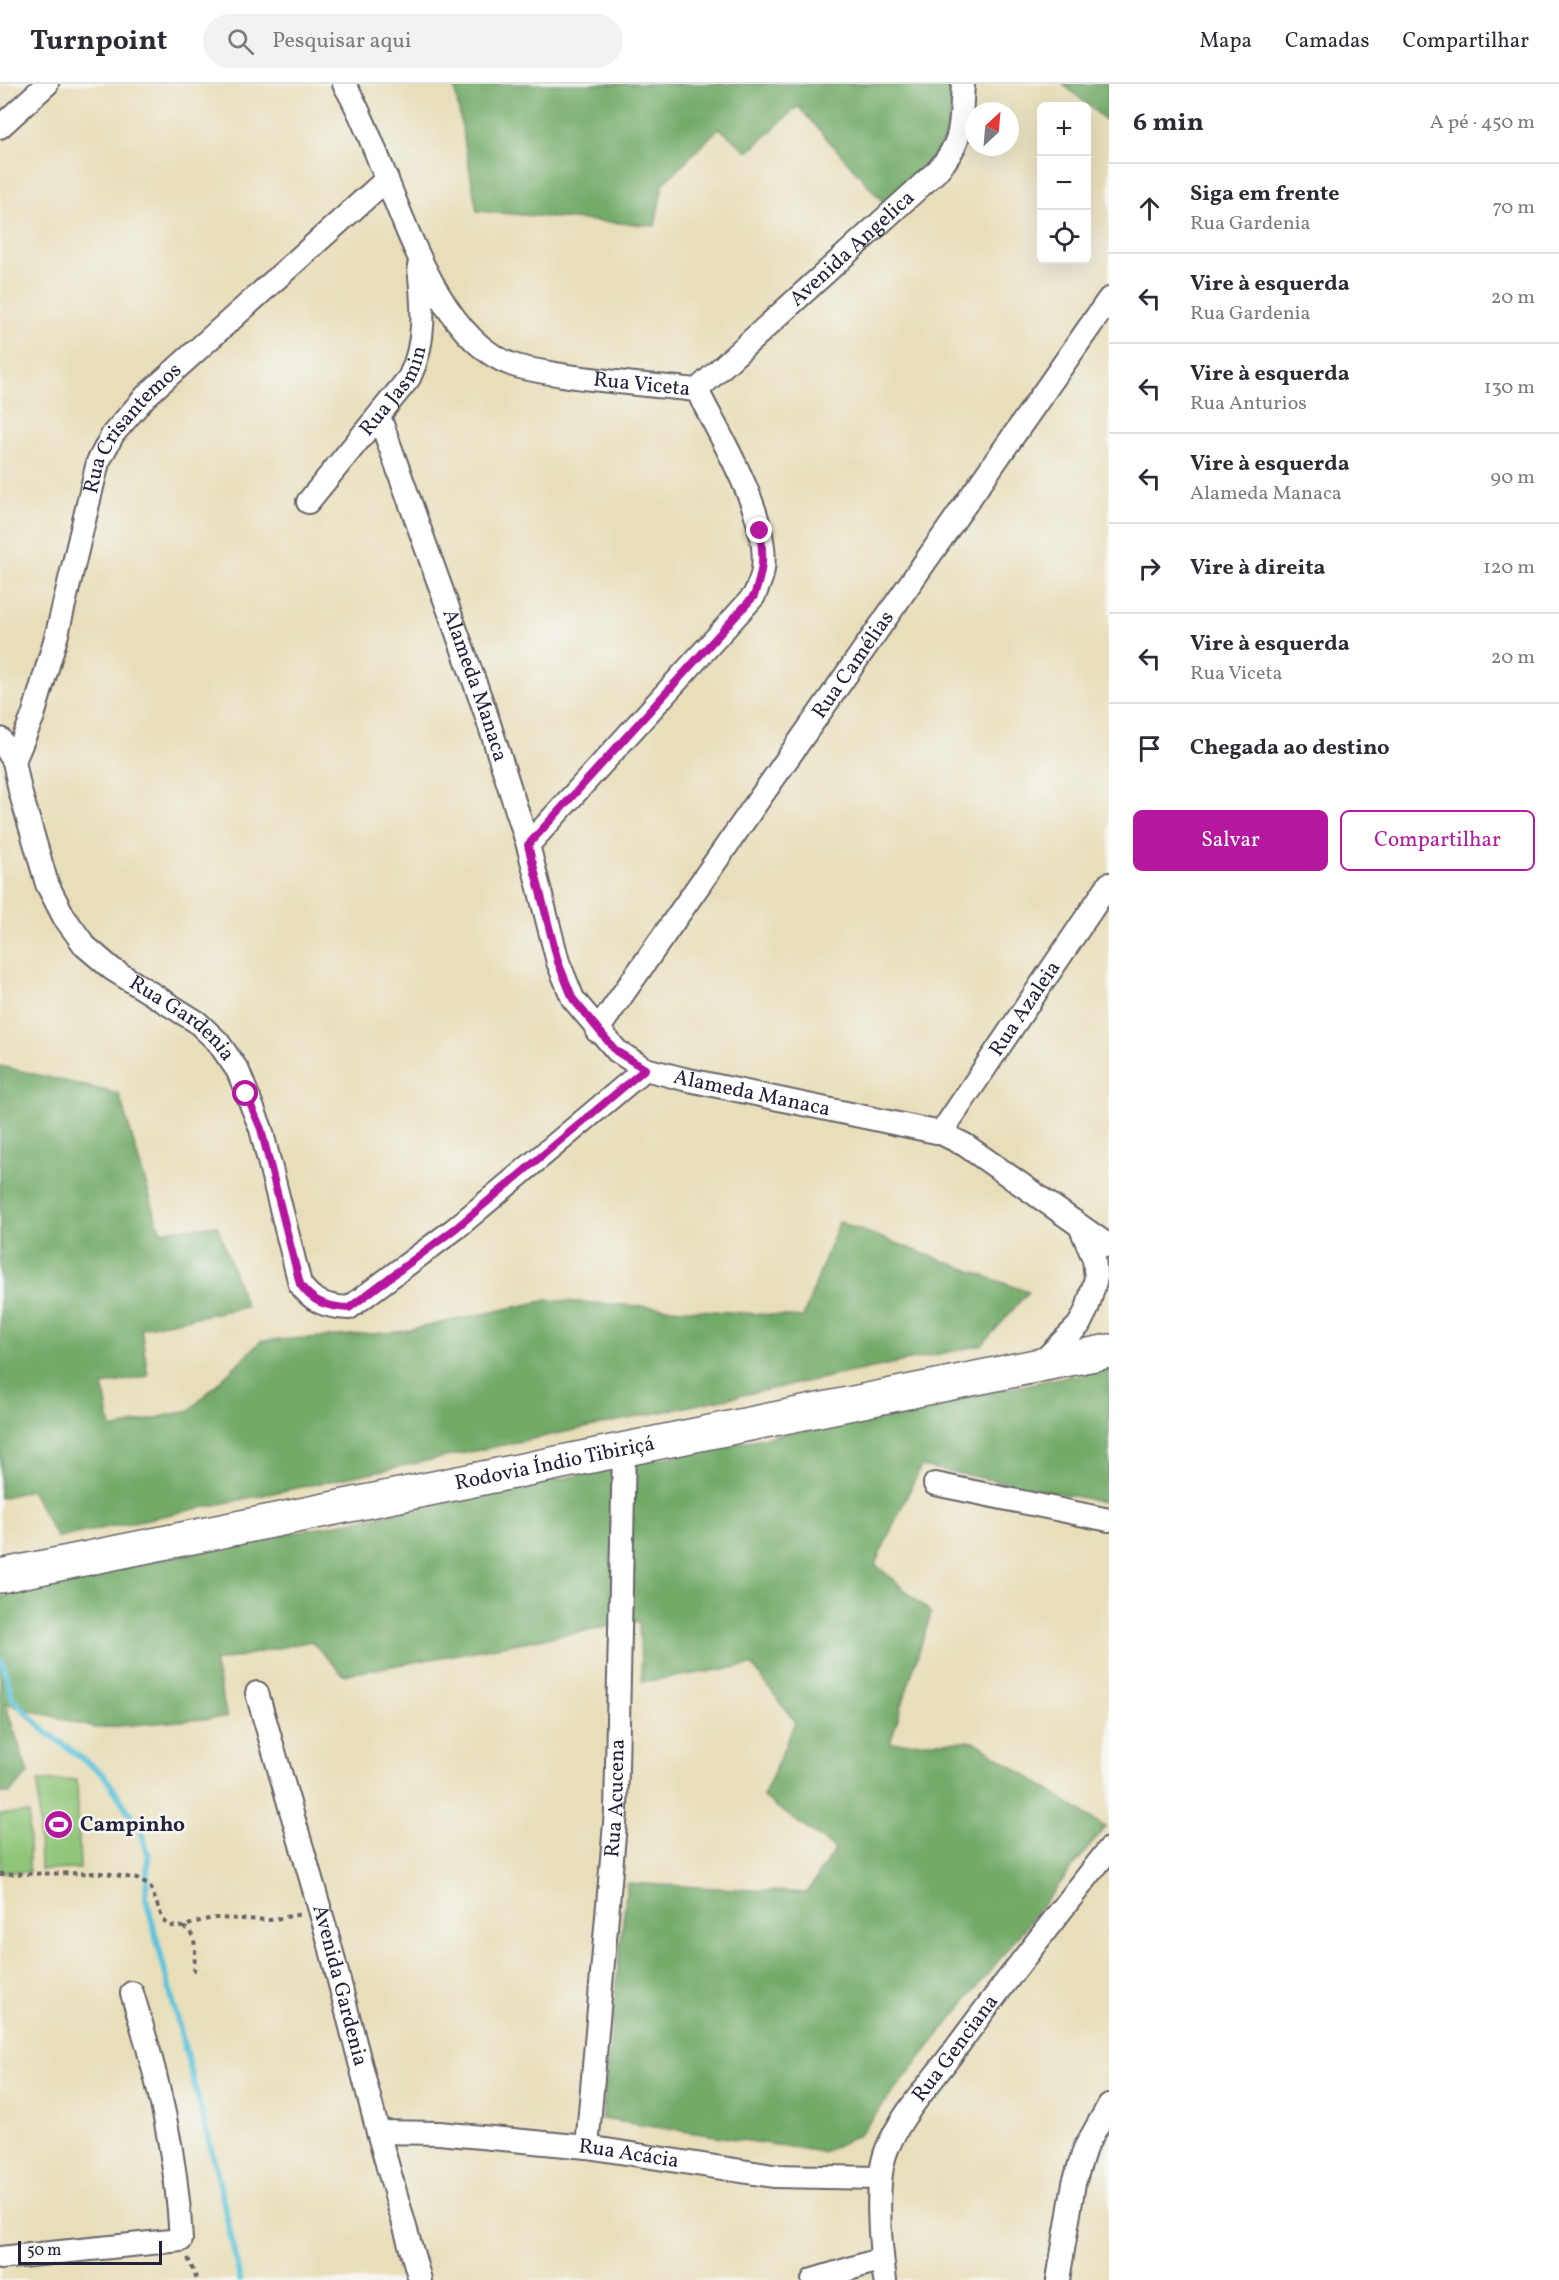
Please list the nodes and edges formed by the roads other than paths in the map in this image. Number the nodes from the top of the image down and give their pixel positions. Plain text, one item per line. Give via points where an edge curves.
1 (47, 84) edge
2 (344, 84) edge
3 (963, 84) edge
4 (0, 127) edge
5 (387, 179) junction
6 (419, 259) junction
7 (1109, 299) edge
8 (697, 390) junction
9 (379, 416) junction
10 (309, 502) dead end
11 (0, 739) edge
12 (14, 760) junction
13 (528, 845) junction
14 (1109, 884) edge
15 (597, 1031) junction
16 (645, 1069) junction
17 (941, 1133) junction
18 (1080, 1226) junction
19 (1109, 1246) edge
20 (1109, 1351) edge
21 (1040, 1364) junction
22 (624, 1449) junction
23 (935, 1484) dead end
24 (1109, 1520) edge
25 (0, 1576) edge
26 (256, 1693) dead end
27 (1109, 1849) edge
28 (132, 1993) dead end
29 (1109, 2105) edge
30 (378, 2132) junction
31 (587, 2147) junction
32 (880, 2178) junction
33 (0, 2258) edge
34 (883, 2270) edge
35 (420, 2280) edge
36 (813, 2280) edge
37 (1058, 2280) edge

1 - 4 street
2 - 5 street
3 - 8 street, Avenida Angelica via 961,122 951,155
5 - 6 street
5 - 12 street, Rua Crisantemos via 146,396 113,434 98,462 57,634 33,716
6 - 8 street, Rua Viceta via 465,333 480,348 504,361 588,380
6 - 9 street, Rua Jasmin via 423,315 420,350 409,378
7 - 15 street, Rua Camélias
8 - 13 street, Rua Viceta via 758,521 763,559 754,596
9 - 10 street, Rua Jasmin
9 - 13 street, Alameda Manaca via 485,711
11 - 12 street
12 - 16 street, Rua Gardenia via 47,884 64,917 85,946 112,969 197,1022 218,1042 238,1071 261,1129 300,1284 308,1296 321,1303 349,1308 456,1228
13 - 15 street, Alameda Manaca via 558,962 573,999
14 - 17 street, Rua Azaleia
15 - 16 street, Alameda Manaca via 616,1051
16 - 17 street, Alameda Manaca
17 - 18 street, Alameda Manaca via 965,1145
18 - 19 street, Alameda Manaca
18 - 21 street via 1095,1259 1096,1278 1079,1325
20 - 21 highway, Rodovia Índio Tibiriçá
21 - 22 highway, Rodovia Índio Tibiriçá
22 - 25 highway, Rodovia Índio Tibiriçá
22 - 31 street, Rua Acucena via 616,1812
23 - 24 street
26 - 30 street, Avenida Gardenia via 320,1910
27 - 32 street, Rua Genciana via 901,2123 887,2150
28 - 33 street via 154,2062 172,2145 181,2240
29 - 37 street via 1085,2148 1074,2183
30 - 31 street, Rua Acácia via 439,2133
30 - 35 street, Avenida Gardenia
31 - 32 street, Rua Acácia via 773,2176
32 - 34 street, Rua Genciana
34 - 36 street

